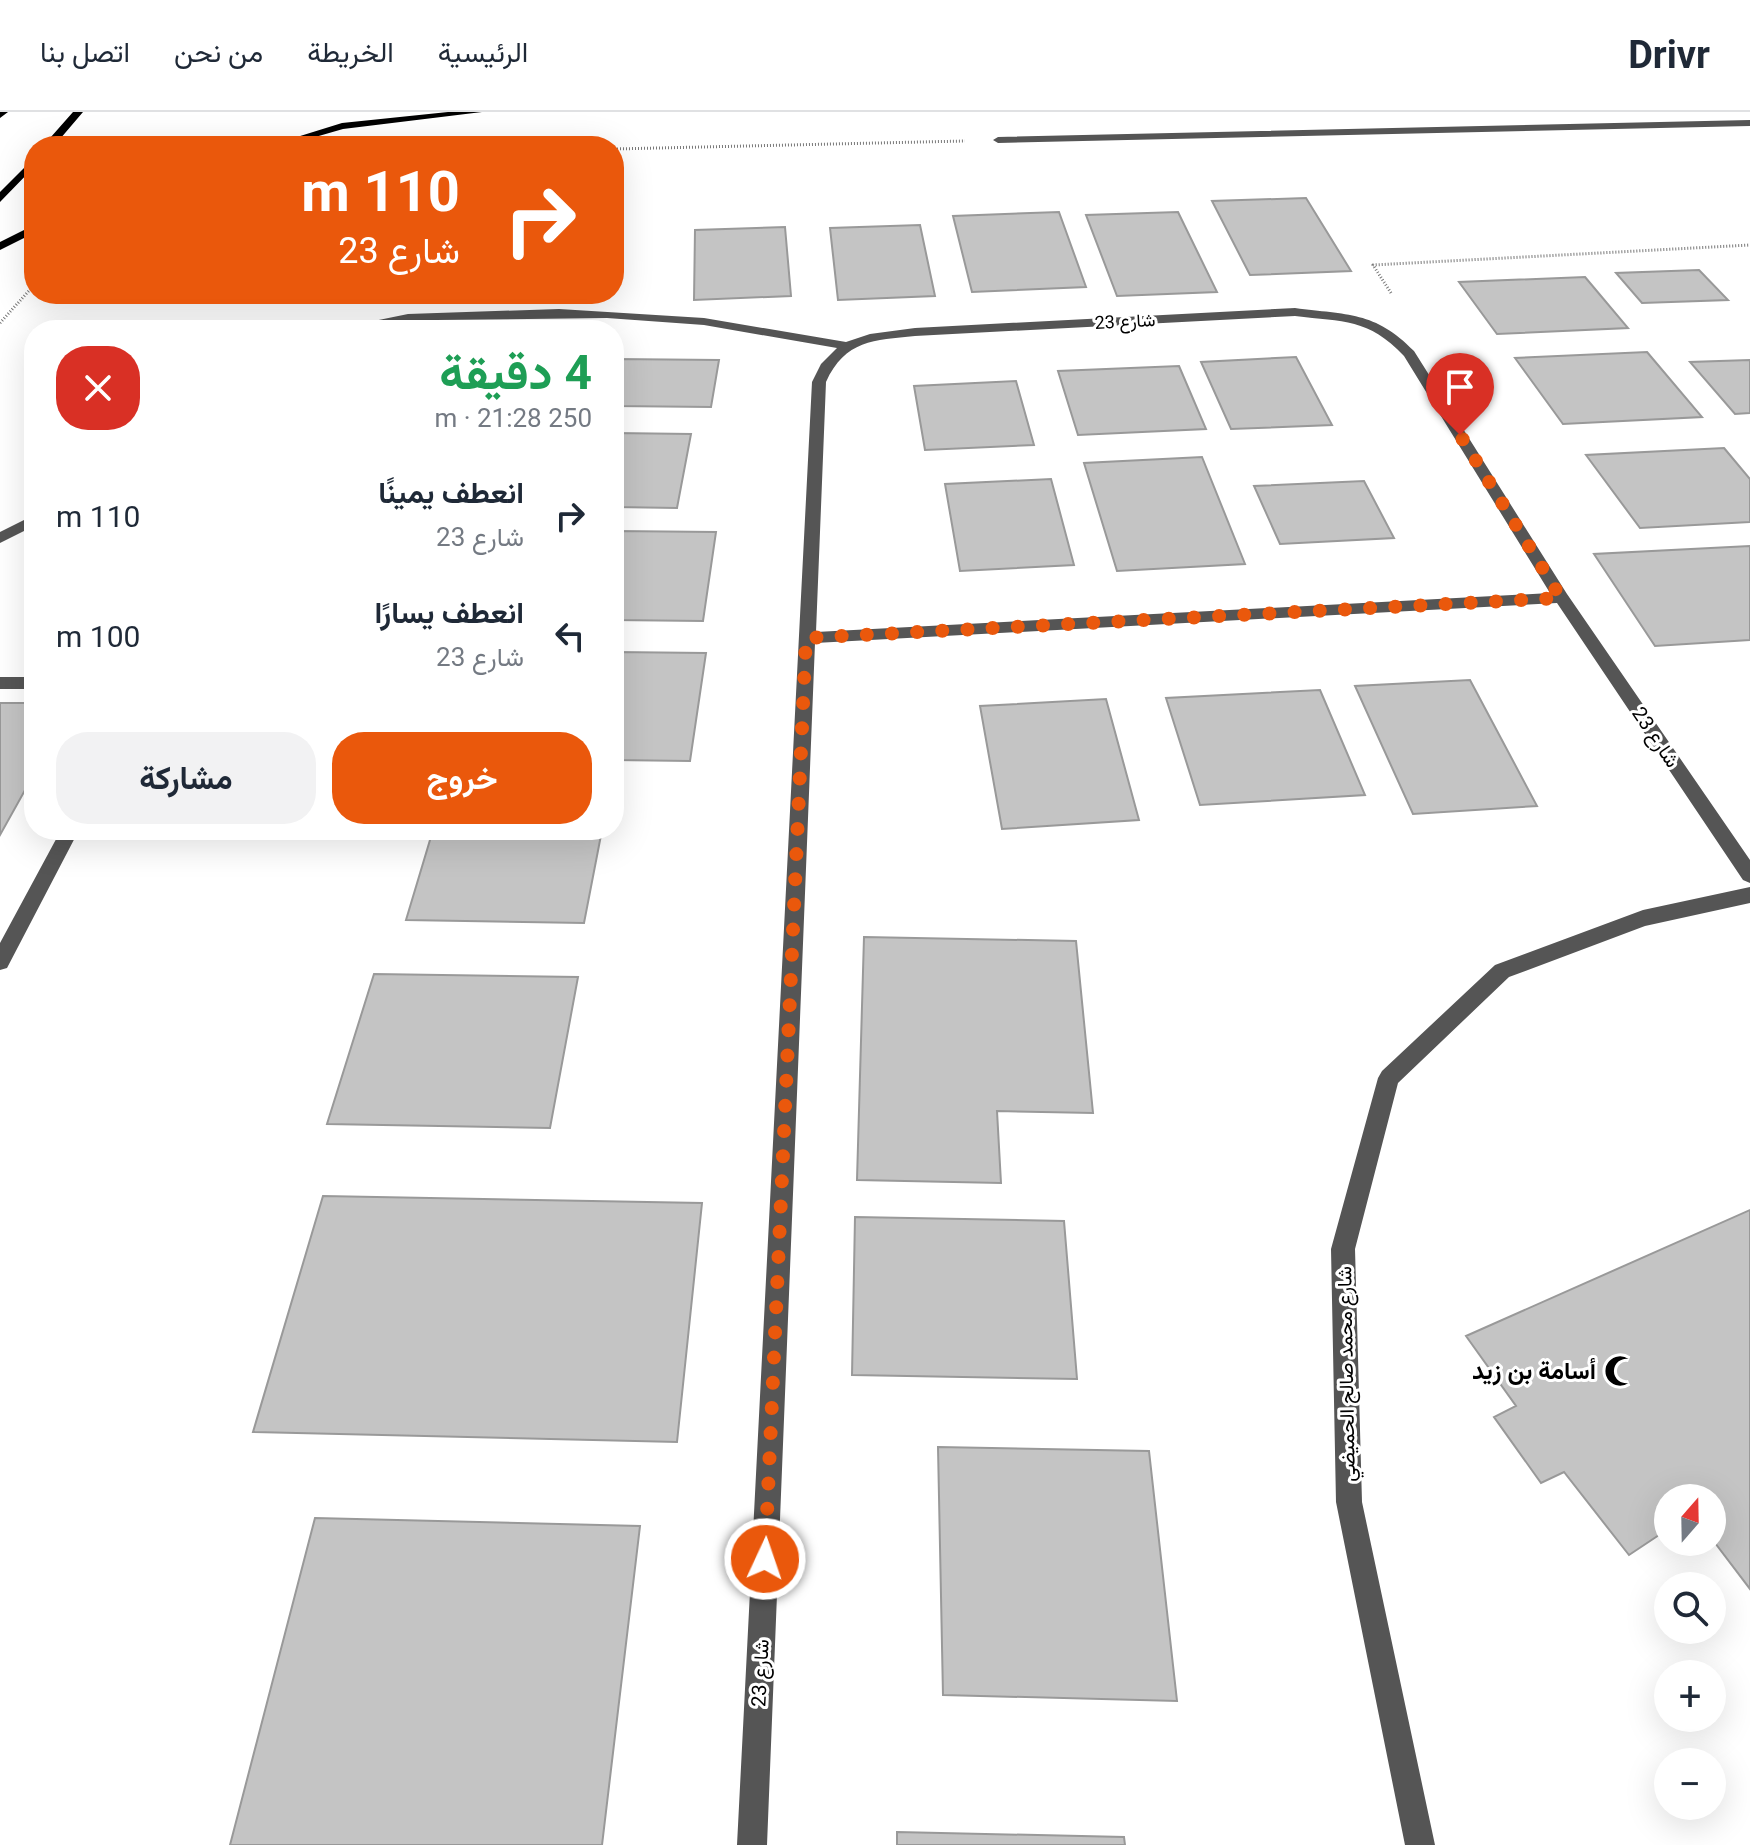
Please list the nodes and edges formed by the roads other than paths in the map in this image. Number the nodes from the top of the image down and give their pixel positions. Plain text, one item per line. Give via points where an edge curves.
1 (78, 112) edge
2 (477, 112) edge
3 (1750, 123) edge
4 (57, 136) edge
5 (308, 136) edge
6 (998, 140) road end
7 (24, 172) edge
8 (0, 199) edge
9 (24, 234) edge
10 (0, 247) edge
11 (405, 320) edge
12 (846, 346) junction
13 (24, 525) edge
14 (0, 538) edge
15 (1561, 598) junction
16 (806, 638) junction
17 (0, 683) edge
18 (24, 683) edge
19 (65, 840) edge
20 (1750, 875) edge
21 (1750, 895) edge
22 (0, 962) edge
23 (752, 1845) edge
24 (1420, 1845) edge

1 - 4 main road
2 - 5 main road via 342,126
3 - 6 street
7 - 8 main road
9 - 10 main road
11 - 12 street via 586,313 760,329
12 - 15 street, شارع 23 via 915,332 1295,312 1368,322 1389,333 1409,354
12 - 16 street, شارع 23 via 827,361 819,382
13 - 14 street
15 - 16 street
15 - 20 street, شارع 23
16 - 23 street, شارع 23
17 - 18 street
19 - 22 street
21 - 24 street, شارع محمد صالح الحميضي via 1643,918 1502,971 1389,1078 1343,1249 1349,1502

